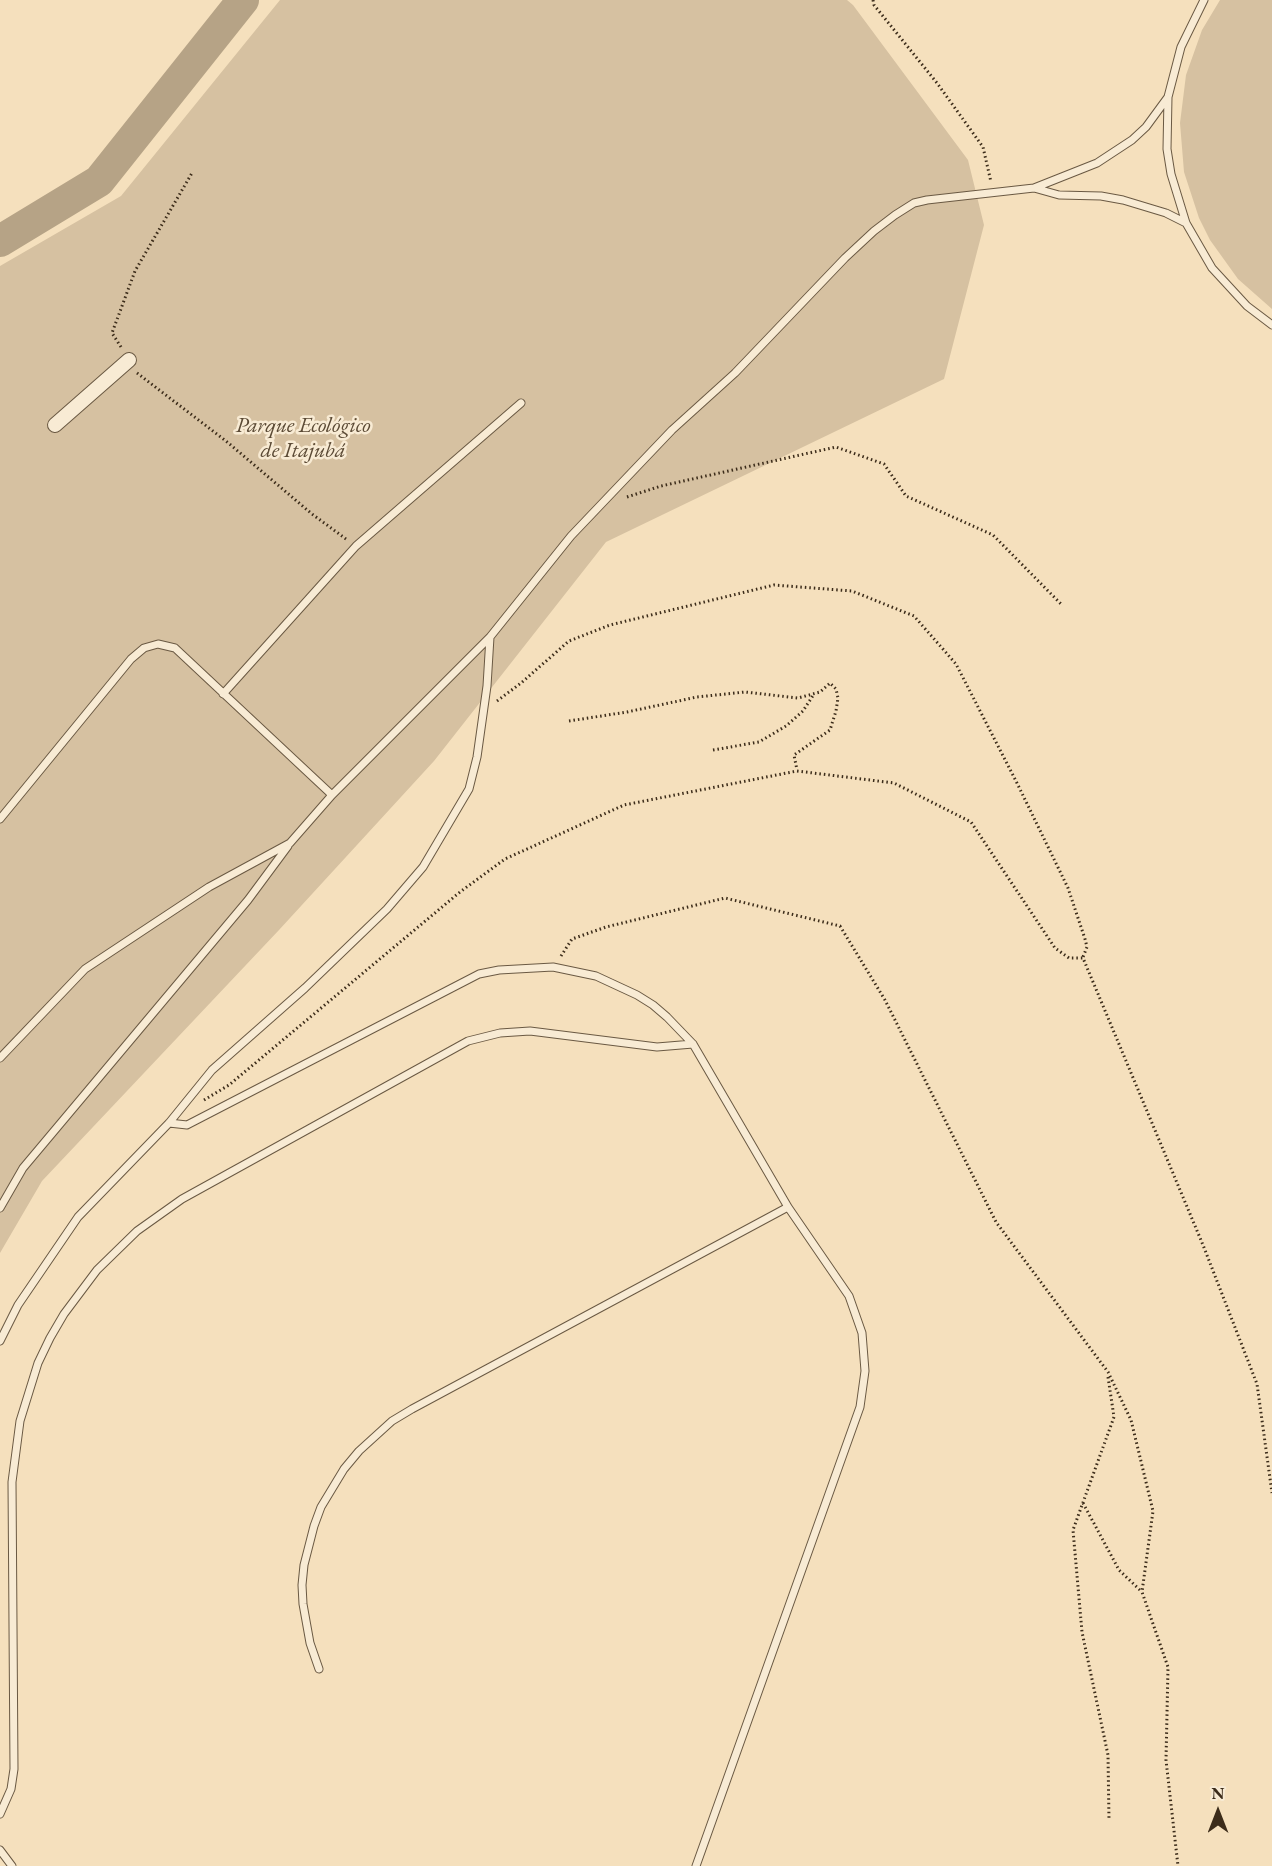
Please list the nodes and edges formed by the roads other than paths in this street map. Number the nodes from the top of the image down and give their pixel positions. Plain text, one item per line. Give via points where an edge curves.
1 (1204, 0) edge
2 (1168, 97) junction
3 (1034, 188) junction
4 (1186, 224) junction
5 (1272, 325) edge
6 (129, 360) road end
7 (521, 403) dead end
8 (56, 425) dead end
9 (490, 637) junction
10 (223, 694) junction
11 (332, 795) junction
12 (0, 819) edge
13 (290, 843) junction
14 (693, 1044) junction
15 (0, 1058) edge
16 (169, 1123) junction
17 (788, 1207) junction
18 (0, 1208) edge
19 (0, 1341) edge
20 (319, 1669) dead end
21 (0, 1814) edge
22 (0, 1850) edge
23 (12, 1866) edge
24 (696, 1866) edge

1 - 2 lane via 1180,47
2 - 3 lane via 1146,127 1115,153
2 - 4 lane via 1167,149
3 - 4 lane via 1059,195 1123,200
3 - 9 lane via 914,203 874,231 735,374 672,430 571,536
4 - 5 lane via 1228,288
6 - 8 street
7 - 10 lane via 356,546
9 - 11 lane
9 - 16 lane via 477,757 469,789 423,867 371,925 212,1070
10 - 11 lane
10 - 12 lane via 175,648 158,644 144,648
11 - 13 lane
13 - 15 lane via 209,887 85,969
13 - 18 lane via 248,900 23,1168
14 - 16 lane via 667,1017 637,995 596,976 553,967 479,974 187,1125
14 - 17 lane
14 - 21 lane via 657,1047 530,1032 500,1033 468,1041 182,1199 136,1231 97,1270 50,1338 20,1421 12,1482 13,1779
16 - 19 lane via 78,1217 18,1305
17 - 20 lane via 412,1409 359,1451 321,1507 304,1565 303,1604
17 - 24 lane via 849,1296 865,1352 864,1389
22 - 23 lane

